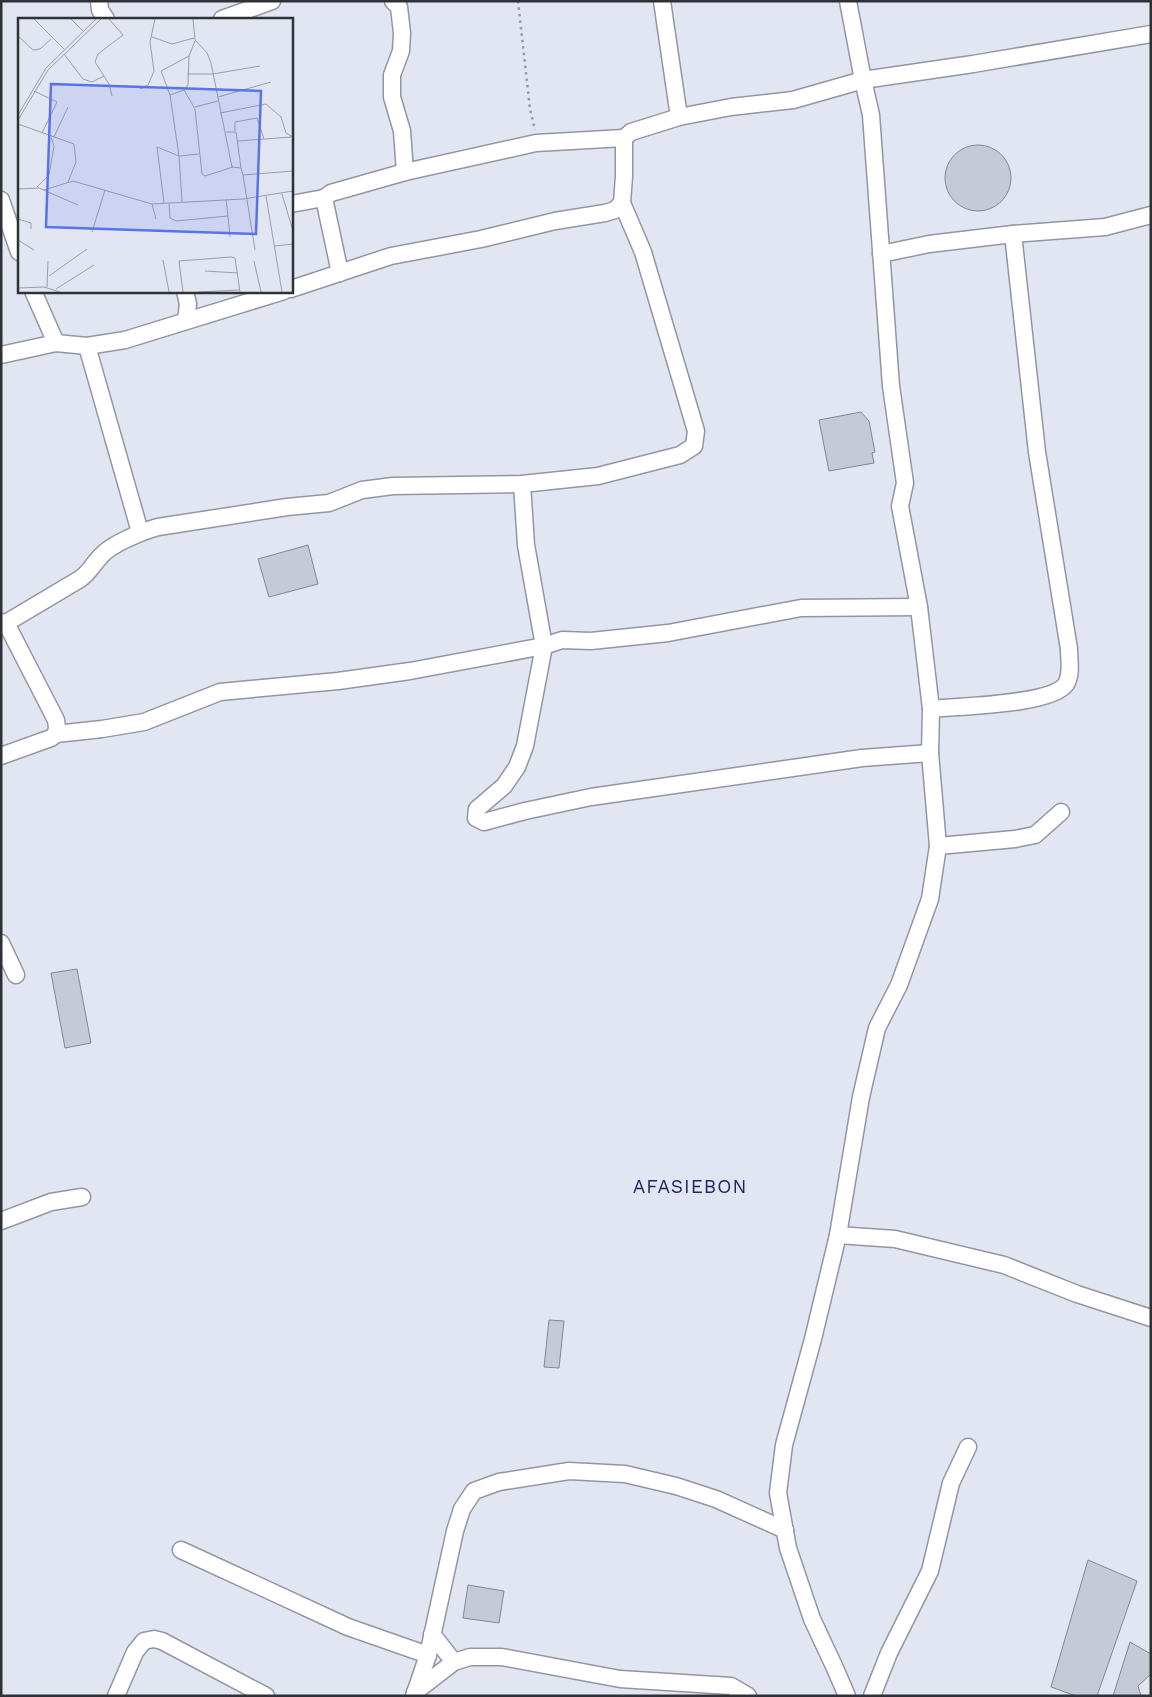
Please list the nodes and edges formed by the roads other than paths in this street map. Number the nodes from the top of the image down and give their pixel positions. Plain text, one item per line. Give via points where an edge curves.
1 (99, 1) edge
2 (272, 1) edge
3 (393, 1) edge
4 (662, 1) edge
5 (848, 1) edge
6 (105, 18) edge
7 (225, 18) edge
8 (1151, 34) edge
9 (863, 80) junction
10 (679, 117) junction
11 (624, 138) junction
12 (405, 172) junction
13 (324, 198) junction
14 (1, 200) edge
15 (622, 203) junction
16 (292, 204) edge
17 (1151, 215) edge
18 (1013, 234) junction
19 (18, 249) edge
20 (881, 254) junction
21 (340, 273) junction
22 (292, 289) edge
23 (33, 292) edge
24 (184, 292) edge
25 (281, 292) edge
26 (186, 320) junction
27 (56, 344) junction
28 (87, 346) junction
29 (1, 355) edge
30 (522, 484) junction
31 (140, 532) junction
32 (919, 607) junction
33 (4, 623) edge
34 (544, 646) junction
35 (931, 709) junction
36 (56, 734) junction
37 (930, 753) junction
38 (1, 756) edge
39 (1061, 812) dead end
40 (938, 846) junction
41 (1, 944) edge
42 (16, 975) dead end
43 (82, 1197) dead end
44 (1, 1221) edge
45 (838, 1235) junction
46 (1151, 1318) edge
47 (968, 1447) dead end
48 (785, 1530) junction
49 (181, 1550) dead end
50 (432, 1634) junction
51 (428, 1655) junction
52 (454, 1662) junction
53 (415, 1694) edge
54 (116, 1696) edge
55 (266, 1696) edge
56 (748, 1696) edge
57 (847, 1696) edge
58 (872, 1696) edge

1 - 6 street
2 - 7 street
3 - 12 street via 399,7 402,33 401,51 392,76 392,97 402,131
4 - 10 street
5 - 9 street
8 - 9 street
9 - 10 street via 793,100
9 - 20 street via 871,115
10 - 11 street via 631,132
11 - 12 street via 536,144
11 - 15 street
12 - 13 street via 331,193
13 - 16 street
13 - 21 street
14 - 19 street
15 - 21 street via 605,213 555,220 481,239 391,256
15 - 30 street via 643,252 696,430 694,446 680,456 598,476
17 - 18 street via 1105,227
18 - 20 street via 929,244
18 - 35 street via 1037,452 1070,670 1066,684 1051,695 1011,703
20 - 32 street via 891,386 905,483 900,506
21 - 22 street
23 - 27 street
24 - 26 street via 188,304
25 - 26 street
26 - 28 street via 125,340
27 - 28 street
27 - 29 street
28 - 31 street
30 - 31 street via 393,486 362,490 329,503 202,519
30 - 34 street via 526,545
31 - 33 street via 102,554 80,580
32 - 34 street via 801,608 668,633 591,641 562,640
32 - 35 street
33 - 36 street via 56,720
34 - 36 street via 410,671 220,692 144,722
34 - 37 street via 525,746 517,767 504,786 477,809 476,818 480,821 591,797 853,759
35 - 37 street
36 - 38 street
37 - 40 street
39 - 40 street via 1035,835
40 - 45 street via 930,899 899,985 877,1028 861,1097
41 - 42 street
43 - 44 street via 51,1202
45 - 46 street via 895,1239 1004,1265 1077,1294
45 - 48 street via 784,1445 778,1493
47 - 58 street via 951,1483 930,1571 889,1653
48 - 50 street via 716,1499 625,1474 569,1471 499,1482 474,1491 462,1509
48 - 57 street via 812,1619
49 - 51 street via 348,1627
50 - 51 street
50 - 52 street
51 - 53 street
52 - 53 street
52 - 56 street via 502,1657 620,1678 730,1686
54 - 55 street via 135,1652 144,1641 154,1640 162,1641

